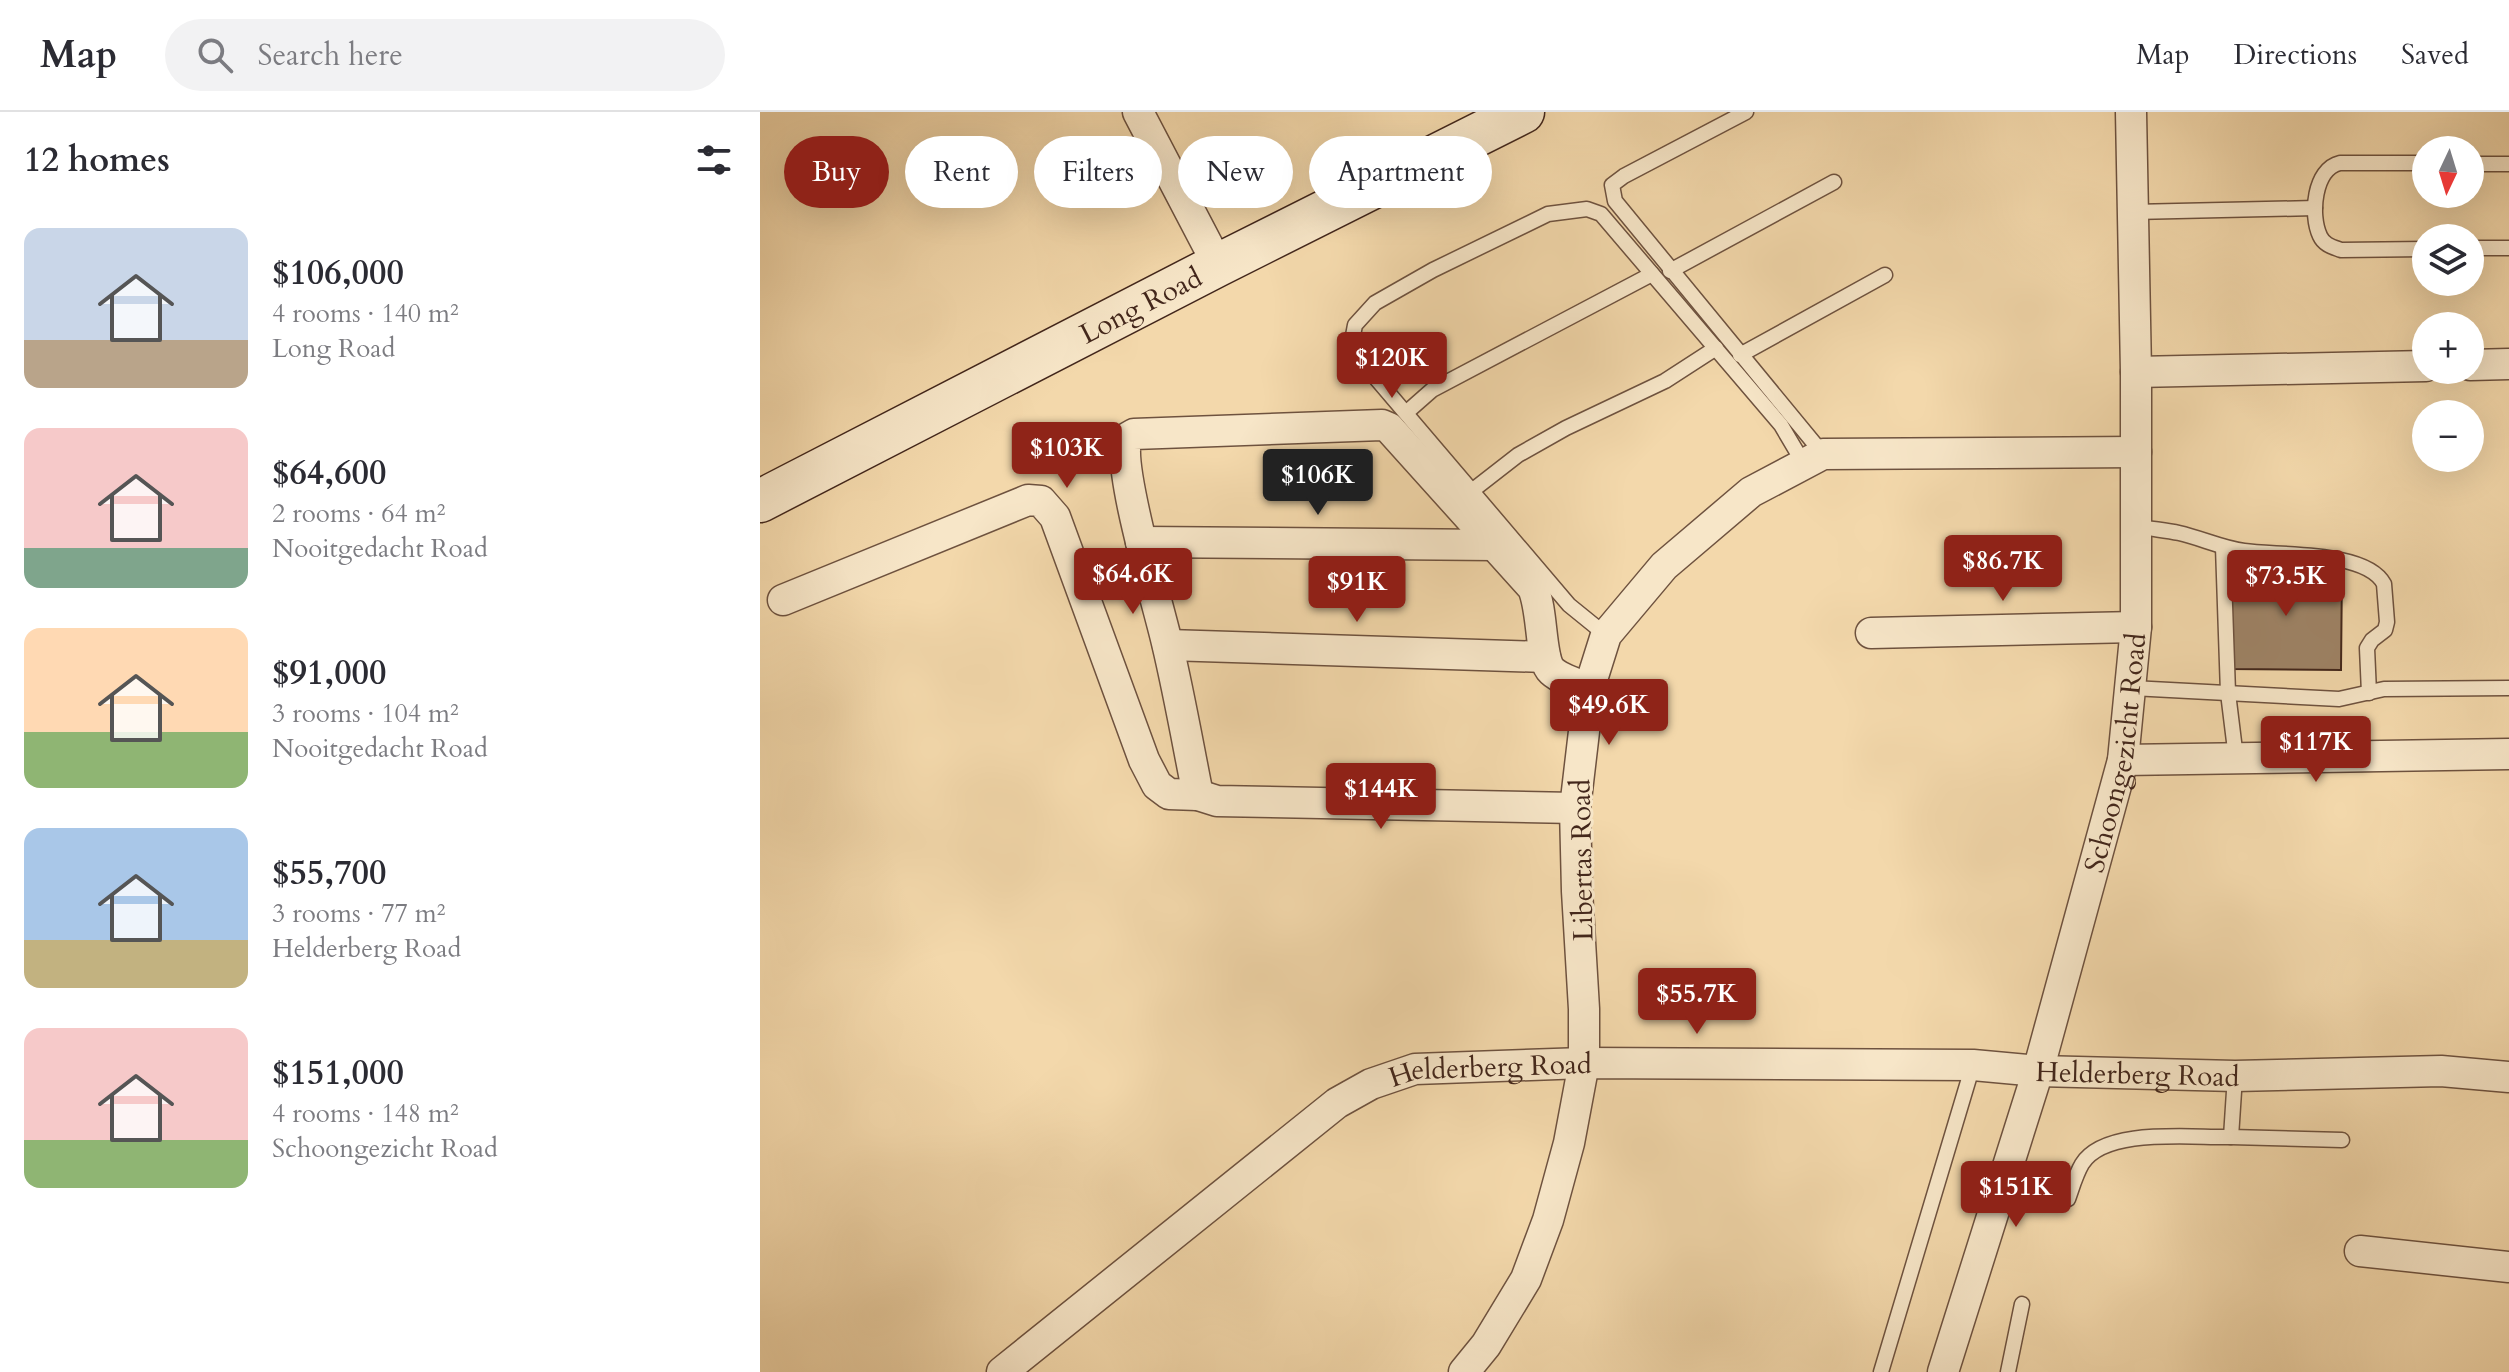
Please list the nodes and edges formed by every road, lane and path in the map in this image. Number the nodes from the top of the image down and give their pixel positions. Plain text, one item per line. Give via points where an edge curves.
1 (1138, 112) edge
2 (1523, 112) edge
3 (1746, 112) edge
4 (2131, 112) edge
5 (2412, 163) edge
6 (2484, 164) edge
7 (2509, 164) edge
8 (1834, 182) dead end
9 (2315, 208) junction
10 (2133, 212) junction
11 (2484, 248) edge
12 (2509, 248) edge
13 (2412, 249) edge
14 (1218, 265) junction
15 (1670, 271) junction
16 (1652, 274) junction
17 (1885, 275) dead end
18 (1716, 348) junction
19 (1740, 355) junction
20 (2509, 364) edge
21 (2484, 365) edge
22 (2412, 366) edge
23 (2136, 372) junction
24 (1407, 412) junction
25 (2136, 452) junction
26 (1814, 459) junction
27 (1473, 490) junction
28 (760, 501) edge
29 (2136, 526) junction
30 (1141, 542) junction
31 (1495, 545) junction
32 (2223, 547) junction
33 (783, 600) dead end
34 (2136, 627) junction
35 (1871, 633) dead end
36 (1606, 635) junction
37 (1168, 645) junction
38 (1545, 657) junction
39 (2132, 688) junction
40 (2509, 688) edge
41 (1589, 689) junction
42 (2228, 693) junction
43 (2369, 693) junction
44 (2509, 754) edge
45 (2236, 758) junction
46 (2123, 760) junction
47 (1198, 795) junction
48 (1575, 808) junction
49 (1584, 1063) junction
50 (1973, 1065) junction
51 (2038, 1071) junction
52 (2235, 1076) junction
53 (2509, 1077) edge
54 (2231, 1137) junction
55 (2342, 1140) dead end
56 (2068, 1199) dead end
57 (2360, 1251) dead end
58 (2509, 1267) edge
59 (2022, 1304) dead end
60 (1002, 1372) edge
61 (1464, 1372) edge
62 (1881, 1372) edge
63 (1943, 1372) edge
64 (2008, 1372) edge

1 - 14 street
2 - 14 main road, Long Road
3 - 15 lane via 1612,185 1615,201
4 - 10 street, Schoongezicht Road
5 - 9 lane via 2329,165
6 - 7 lane
8 - 15 lane
9 - 10 lane
9 - 13 lane via 2320,237 2329,246
10 - 23 street, Schoongezicht Road
11 - 12 lane
14 - 28 main road, Long Road
15 - 19 lane
16 - 18 lane
16 - 24 lane via 1432,390
16 - 24 lane via 1601,214 1587,209 1548,214 1398,290 1375,303 1355,325 1352,341 1357,356
17 - 19 lane
18 - 26 lane
18 - 27 lane via 1665,381 1518,455
19 - 26 lane
20 - 21 street
22 - 23 street
23 - 25 street, Schoongezicht Road
24 - 27 lane
25 - 26 street, Libertas Road
25 - 29 street, Schoongezicht Road
26 - 36 street, Libertas Road via 1751,492 1664,566
27 - 36 lane via 1569,605
29 - 32 lane
29 - 34 street, Schoongezicht Road
30 - 31 street
30 - 31 street via 1124,456 1127,438 1134,434 1382,425
30 - 37 street
31 - 38 street via 1533,588 1540,604
32 - 42 lane
32 - 43 lane via 2338,560 2381,579 2387,622 2367,648
33 - 47 street via 1028,500 1041,501 1055,517 1157,785 1169,794
34 - 35 street
34 - 39 street, Schoongezicht Road
36 - 41 street, Libertas Road
37 - 38 street
37 - 47 street
38 - 41 street via 1551,671
39 - 42 lane
39 - 46 street, Schoongezicht Road
40 - 43 lane
41 - 48 street, Libertas Road
42 - 43 lane via 2339,699
42 - 45 lane
44 - 45 street
45 - 46 street
46 - 51 street, Schoongezicht Road
47 - 48 street via 1217,801
48 - 49 street, Libertas Road
49 - 50 street, Helderberg Road
49 - 60 street, Helderberg Road via 1415,1069 1371,1084 1337,1103
49 - 61 street, Libertas Road via 1569,1143 1532,1264 1486,1345
50 - 51 street, Helderberg Road
50 - 62 lane
51 - 52 street, Helderberg Road
51 - 63 street, Schoongezicht Road
52 - 53 street, Helderberg Road via 2441,1071
52 - 54 lane
54 - 55 lane
54 - 56 lane via 2125,1139 2100,1146 2082,1163
57 - 58 street
59 - 64 lane

